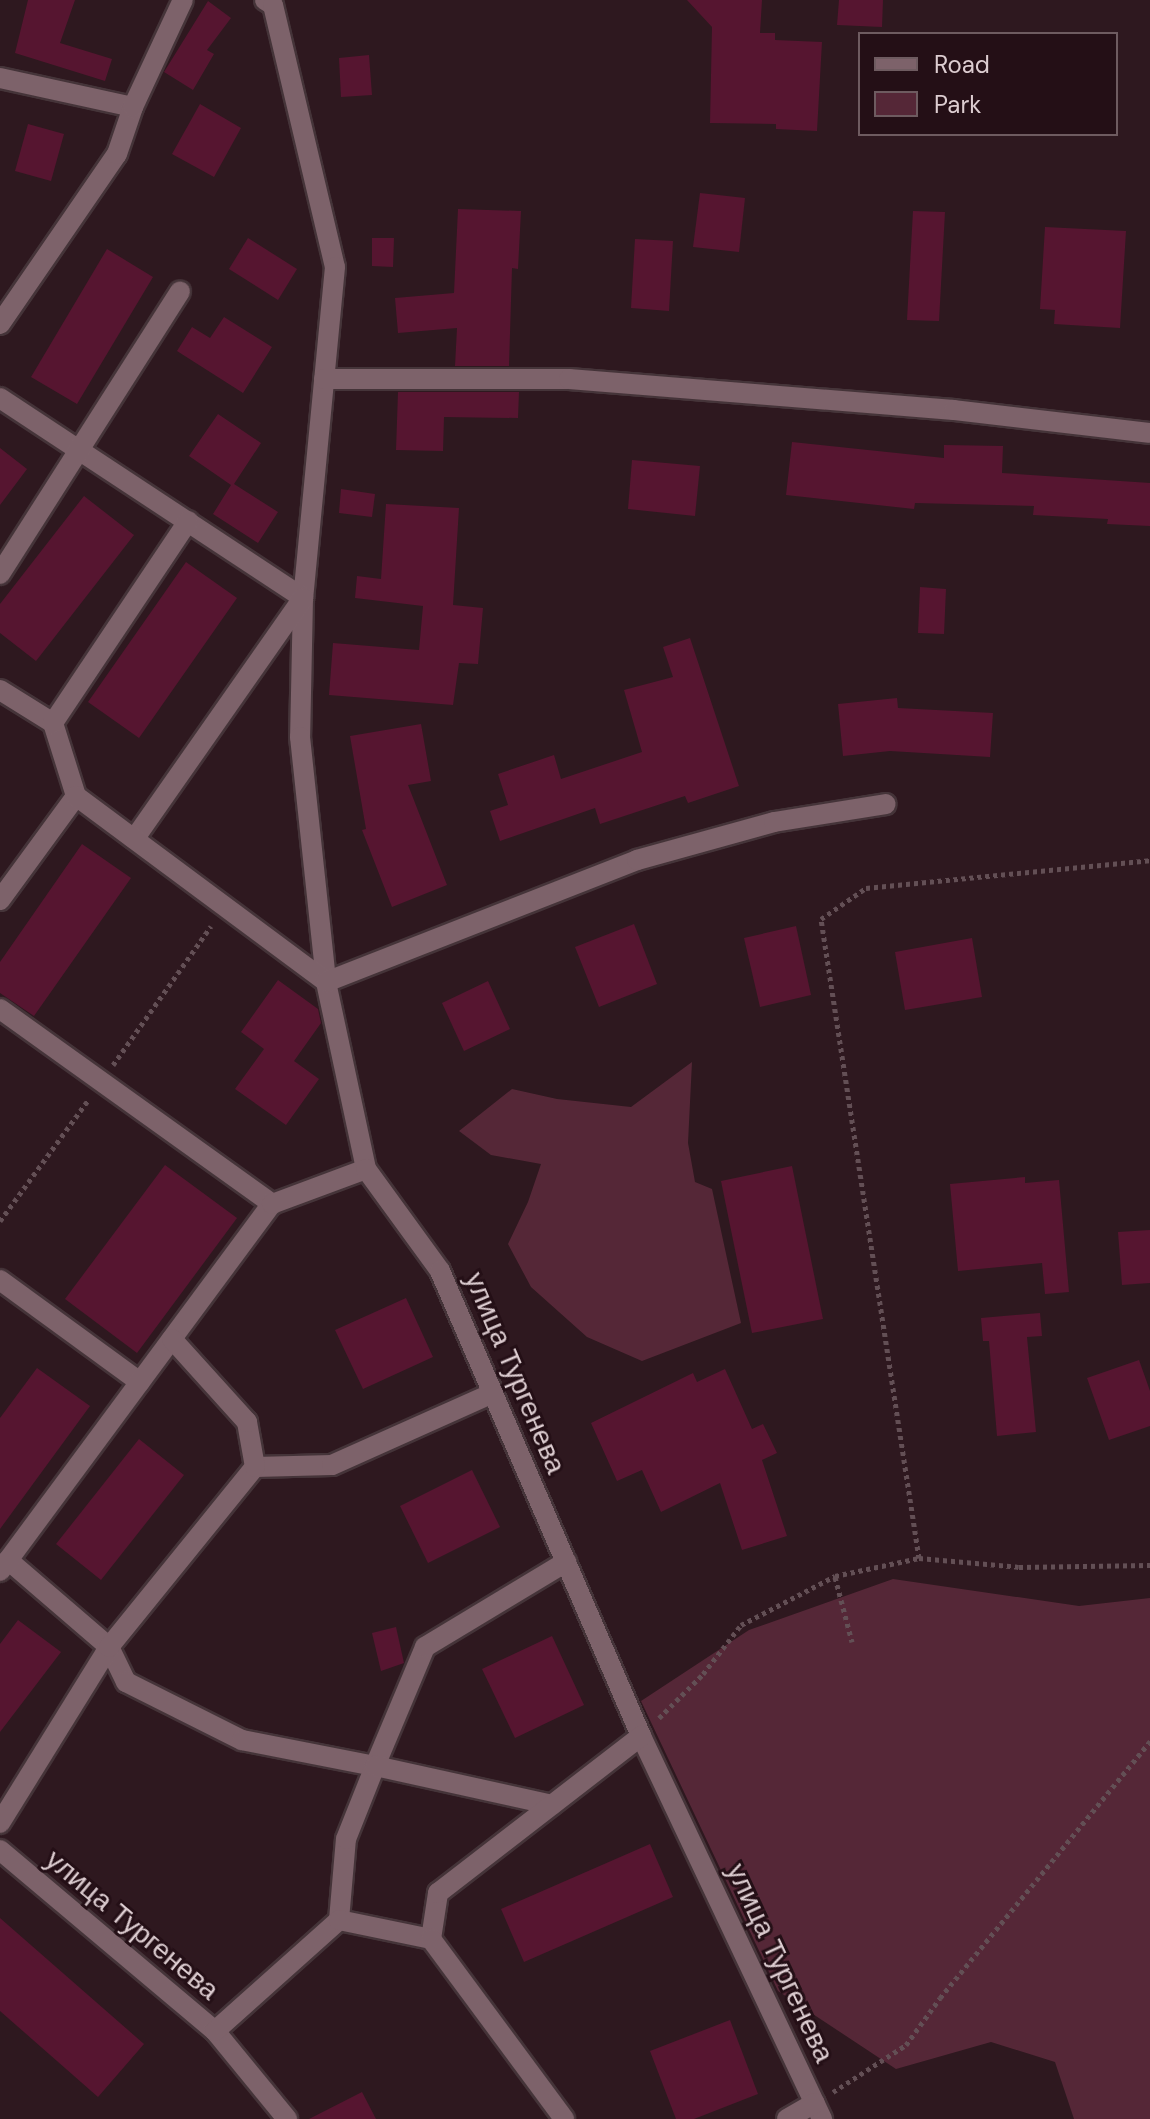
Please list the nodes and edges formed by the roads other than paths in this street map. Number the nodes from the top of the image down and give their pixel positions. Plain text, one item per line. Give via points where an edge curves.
1 (183, 0) edge
2 (272, 2) edge
3 (0, 78) edge
4 (133, 107) junction
5 (180, 291) dead end
6 (0, 324) edge
7 (324, 379) junction
8 (0, 398) edge
9 (1150, 433) edge
10 (80, 449) junction
11 (188, 521) junction
12 (0, 574) edge
13 (303, 598) junction
14 (0, 690) edge
15 (53, 723) junction
16 (76, 796) junction
17 (886, 804) dead end
18 (134, 839) junction
19 (0, 900) edge
20 (326, 982) junction
21 (0, 1009) edge
22 (366, 1169) junction
23 (272, 1204) junction
24 (0, 1280) edge
25 (172, 1339) junction
26 (140, 1382) junction
27 (493, 1393) junction
28 (255, 1467) junction
29 (566, 1562) junction
30 (4, 1566) edge
31 (109, 1647) junction
32 (641, 1736) junction
33 (375, 1766) junction
34 (552, 1805) junction
35 (0, 1823) edge
36 (0, 1850) edge
37 (339, 1920) junction
38 (431, 1939) junction
39 (215, 2031) junction
40 (818, 2111) edge
41 (287, 2119) edge
42 (564, 2119) edge
43 (787, 2119) edge

1 - 4 street
2 - 7 street via 335,267
3 - 4 street
4 - 6 street via 117,154
5 - 10 street
7 - 9 street via 569,379 954,410
7 - 13 street
8 - 10 street
10 - 11 street
10 - 12 street
11 - 13 street
11 - 15 street
13 - 18 street
13 - 20 street via 300,737
14 - 15 street
15 - 16 street
16 - 18 street
16 - 19 street
17 - 20 street via 774,822 637,860
18 - 20 street
20 - 22 street
21 - 23 street
22 - 23 street
22 - 27 street, улица Тургенева via 440,1271
23 - 25 street
24 - 26 street
25 - 26 street
25 - 28 street via 247,1422
26 - 30 street
27 - 28 street via 332,1465
27 - 29 street, улица Тургенева
28 - 31 street
29 - 32 street, улица Тургенева
29 - 33 street via 425,1647
30 - 31 street
31 - 33 street via 126,1682 242,1740
31 - 35 street
32 - 34 street
32 - 40 street, улица Тургенева
33 - 34 street
33 - 37 street via 346,1839
34 - 38 street via 438,1893
36 - 39 street, улица Тургенева
37 - 38 street
37 - 39 street
38 - 42 street
39 - 41 street, улица Тургенева
40 - 43 street

